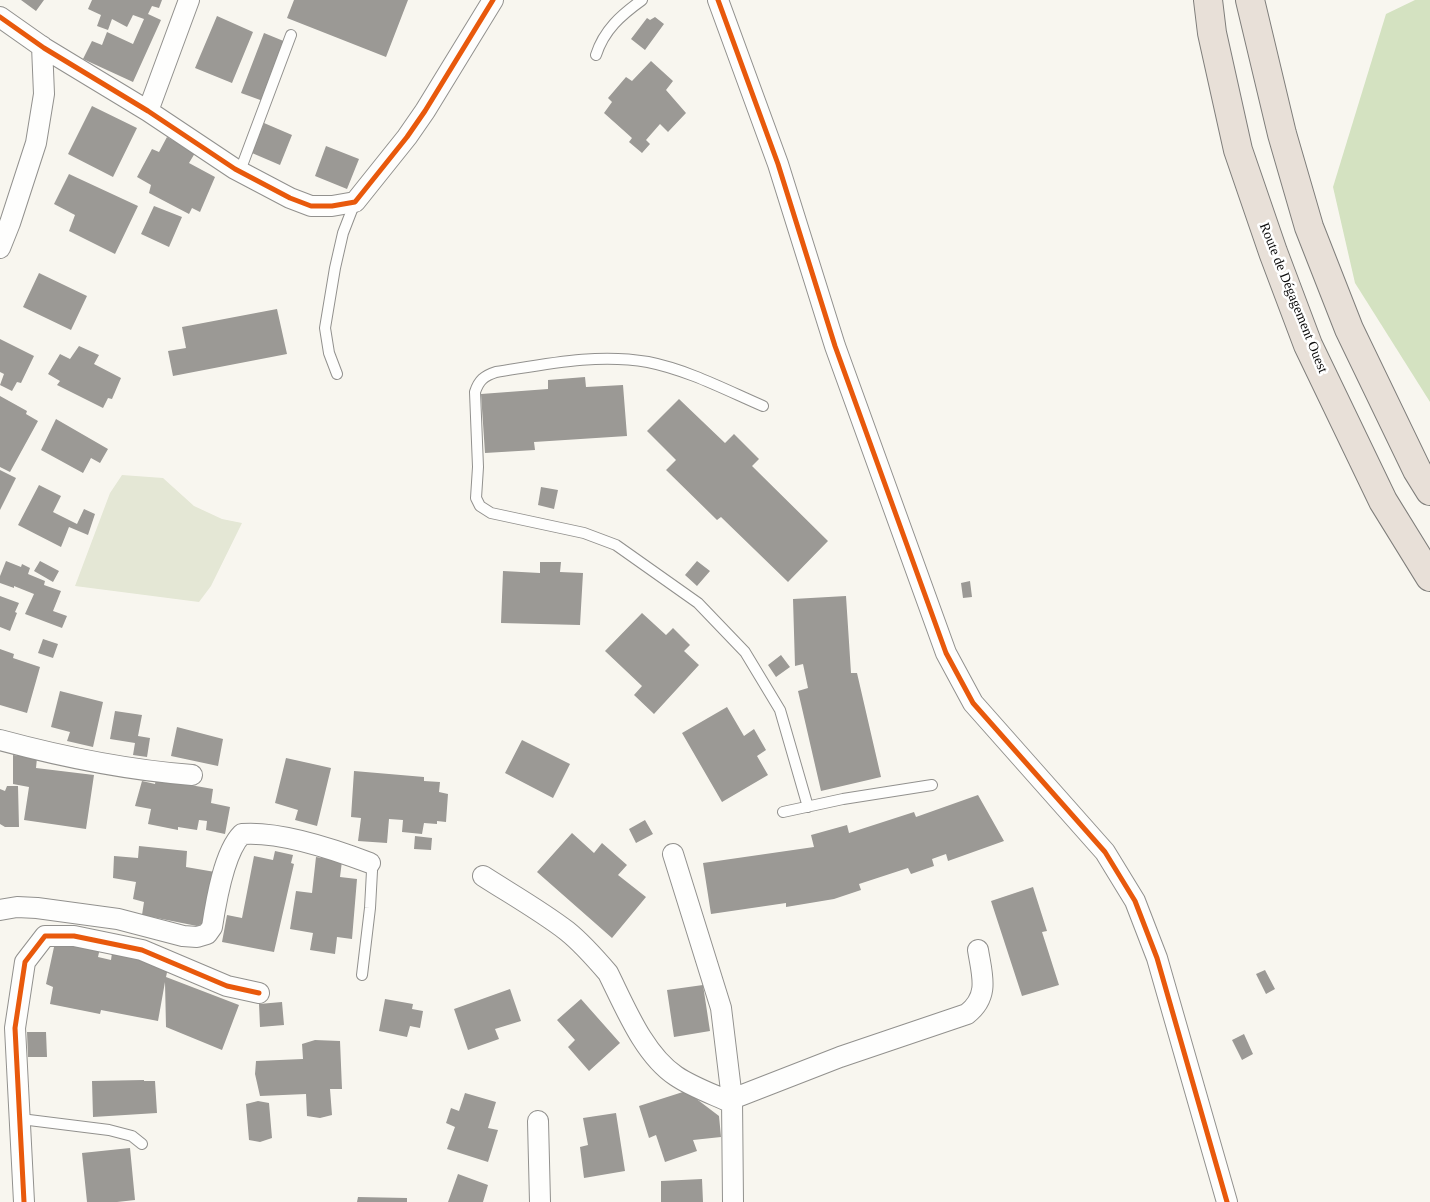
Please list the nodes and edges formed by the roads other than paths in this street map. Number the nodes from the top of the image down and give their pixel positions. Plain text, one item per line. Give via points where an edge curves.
1 (190, 0) edge
2 (493, 0) edge
3 (642, 0) edge
4 (718, 0) edge
5 (1208, 0) edge
6 (1250, 0) edge
7 (0, 17) edge
8 (291, 35) dead end
9 (42, 46) junction
10 (596, 56) dead end
11 (148, 111) junction
12 (240, 171) junction
13 (355, 202) junction
14 (0, 248) edge
15 (336, 374) dead end
16 (763, 406) dead end
17 (1430, 491) edge
18 (1430, 577) edge
19 (0, 740) edge
20 (192, 774) dead end
21 (932, 785) dead end
22 (808, 807) junction
23 (783, 812) dead end
24 (674, 854) dead end
25 (370, 863) joint
26 (483, 876) dead end
27 (0, 910) edge
28 (978, 950) dead end
29 (362, 975) dead end
30 (259, 993) dead end
31 (732, 1101) junction
32 (20, 1119) junction
33 (538, 1121) dead end
34 (142, 1144) dead end
35 (24, 1202) edge
36 (540, 1202) edge
37 (734, 1202) edge
38 (1227, 1202) edge

1 - 11 street
2 - 13 street via 425,111
3 - 10 lane via 611,26
4 - 38 street via 778,164 835,346 946,653 972,702 1105,852 1135,901 1157,958
5 - 18 highway, Route de Dégagement Ouest via 1212,33 1238,150 1308,345 1383,501
6 - 17 highway via 1282,134 1309,227 1349,329
7 - 9 street
8 - 12 lane
9 - 11 street
9 - 14 street via 44,94 36,142
11 - 12 street
12 - 13 street via 311,206
13 - 15 lane via 343,233 325,328
16 - 22 lane via 702,379 647,362 591,358 486,375 478,382 475,392 476,498 480,506 491,513 584,533 616,544 698,603 745,652 780,710
19 - 20 street via 44,752 154,772
21 - 22 lane
22 - 23 lane
24 - 31 street via 719,1003
25 - 27 street via 343,852 272,835 242,834 235,840 226,860 212,927 207,934 197,937 57,911 17,907
25 - 29 lane via 370,908
26 - 31 street via 569,932 601,965 647,1046 662,1065 676,1077
28 - 31 street via 982,992 976,1007 967,1014 840,1057
30 - 32 street via 227,986 142,950 74,936 45,936 25,962 15,1028
31 - 37 street
32 - 34 lane via 108,1130 132,1136
32 - 35 street
33 - 36 street

